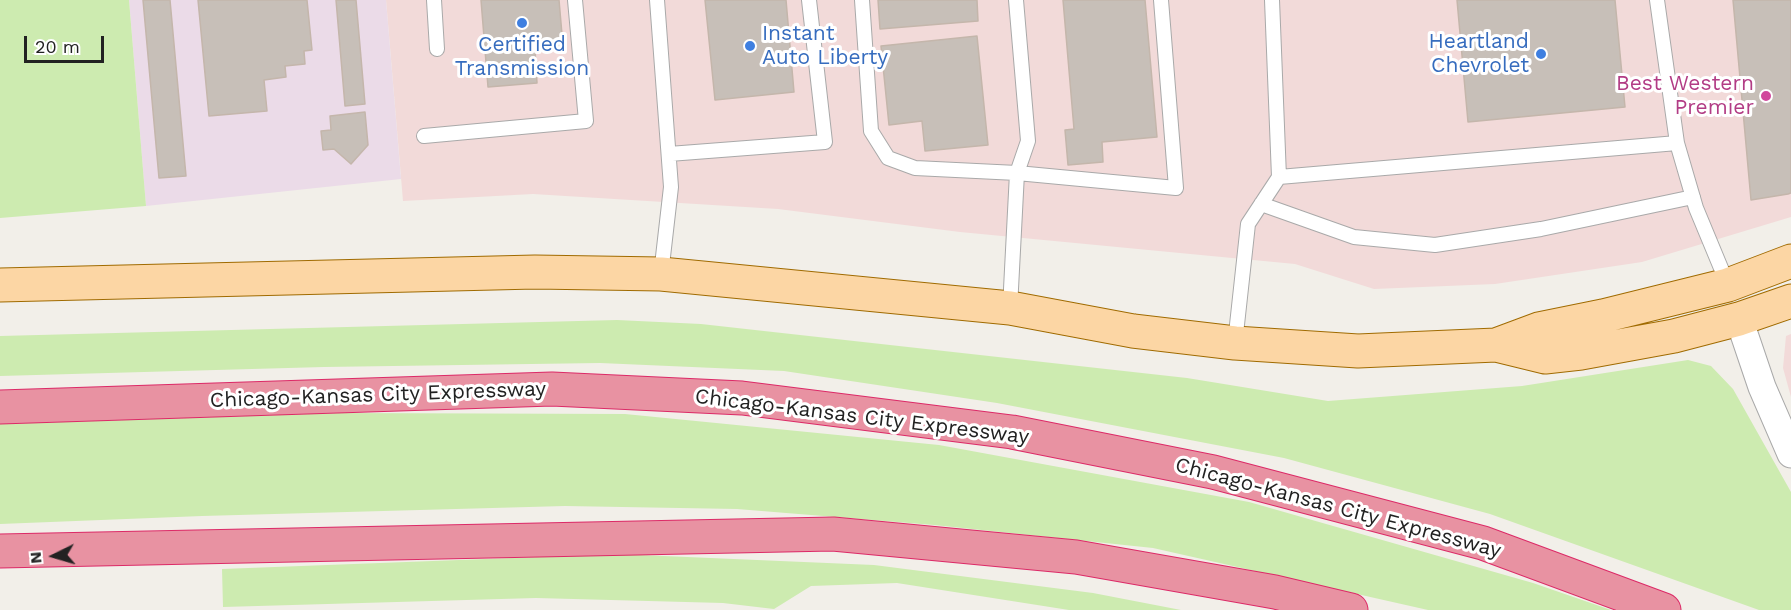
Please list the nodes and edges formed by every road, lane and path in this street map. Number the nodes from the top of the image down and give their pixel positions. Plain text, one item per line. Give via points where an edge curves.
1 (434, 0) edge
2 (575, 0) edge
3 (657, 0) edge
4 (809, 0) edge
5 (862, 0) edge
6 (1016, 0) edge
7 (1161, 0) edge
8 (1272, 0) edge
9 (1657, 0) edge
10 (437, 48) dead end
11 (424, 136) dead end
12 (1677, 142) junction
13 (669, 154) junction
14 (1017, 173) junction
15 (1279, 177) junction
16 (1693, 197) junction
17 (1261, 204) junction
18 (1791, 261) edge
19 (661, 274) junction
20 (0, 285) edge
21 (1728, 285) junction
22 (1791, 301) edge
23 (1010, 308) junction
24 (1739, 319) junction
25 (1235, 344) junction
26 (1496, 345) junction
27 (0, 407) edge
28 (1791, 454) edge
29 (0, 551) edge
30 (1352, 610) edge
31 (1664, 610) edge

1 - 10 lane
2 - 11 lane via 586,121
3 - 13 lane
4 - 13 lane via 825,142
5 - 14 lane via 871,131 888,158 915,168
6 - 14 lane via 1028,141
7 - 14 lane via 1176,188
8 - 15 lane
9 - 12 lane
12 - 15 lane
12 - 16 lane
13 - 19 lane via 671,187
14 - 23 lane
15 - 17 lane
16 - 17 lane via 1541,229 1435,245 1354,237
16 - 21 lane
17 - 25 lane via 1248,224
18 - 21 main road
19 - 20 main road via 535,272
19 - 23 main road
21 - 26 main road via 1539,329
22 - 24 main road
23 - 25 main road via 1133,331
24 - 26 main road via 1674,336 1545,357
24 - 28 street
25 - 26 main road via 1358,351
27 - 31 highway, Chicago-Kansas City Expressway via 552,390 742,398 1012,432 1213,472 1483,543
29 - 30 highway via 833,534 1076,557 1275,592

